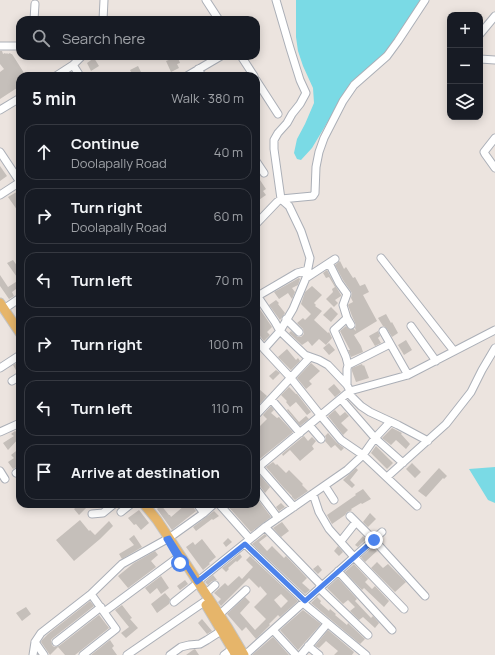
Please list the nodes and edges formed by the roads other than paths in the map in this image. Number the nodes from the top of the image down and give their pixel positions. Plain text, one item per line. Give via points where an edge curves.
1 (104, 0) edge
2 (206, 0) edge
3 (276, 0) edge
4 (425, 0) edge
5 (35, 4) dead end
6 (34, 16) edge
7 (103, 16) edge
8 (216, 16) edge
9 (495, 16) edge
10 (483, 30) edge
11 (0, 46) edge
12 (16, 46) edge
13 (483, 59) edge
14 (78, 60) edge
15 (214, 60) edge
16 (244, 60) edge
17 (495, 60) edge
18 (73, 65) junction
19 (198, 69) junction
20 (62, 72) edge
21 (77, 72) edge
22 (193, 72) edge
23 (200, 72) edge
24 (251, 72) edge
25 (260, 86) edge
26 (16, 100) edge
27 (0, 110) edge
28 (278, 114) dead end
29 (495, 138) edge
30 (0, 152) edge
31 (260, 167) edge
32 (495, 168) edge
33 (264, 173) dead end
34 (16, 176) edge
35 (16, 185) edge
36 (0, 195) edge
37 (281, 199) junction
38 (260, 220) edge
39 (381, 258) dead end
40 (308, 270) junction
41 (306, 278) junction
42 (260, 294) edge
43 (16, 301) edge
44 (260, 301) edge
45 (2, 311) edge
46 (286, 319) junction
47 (412, 326) dead end
48 (16, 328) edge
49 (495, 330) edge
50 (280, 331) junction
51 (383, 331) dead end
52 (299, 332) dead end
53 (16, 333) edge
54 (260, 344) edge
55 (390, 344) junction
56 (495, 348) edge
57 (264, 349) junction
58 (454, 352) junction
59 (310, 357) junction
60 (16, 358) edge
61 (436, 361) junction
62 (348, 365) junction
63 (0, 368) edge
64 (408, 375) junction
65 (290, 377) junction
66 (16, 378) edge
67 (12, 381) dead end
68 (348, 390) junction
69 (341, 399) junction
70 (270, 400) junction
71 (260, 411) edge
72 (321, 416) junction
73 (390, 422) junction
74 (16, 425) edge
75 (309, 425) junction
76 (0, 432) edge
77 (300, 432) junction
78 (375, 438) junction
79 (321, 439) dead end
80 (428, 441) junction
81 (363, 455) junction
82 (403, 463) junction
83 (260, 465) edge
84 (0, 471) edge
85 (260, 471) edge
86 (387, 477) junction
87 (5, 478) dead end
88 (325, 486) junction
89 (260, 494) edge
90 (313, 494) junction
91 (334, 500) dead end
92 (417, 506) dead end
93 (294, 507) junction
94 (108, 508) edge
95 (126, 508) edge
96 (143, 508) edge
97 (147, 508) edge
98 (200, 508) edge
99 (210, 508) edge
100 (222, 508) edge
101 (121, 512) dead end
102 (204, 513) junction
103 (92, 514) dead end
104 (350, 516) dead end
105 (278, 518) junction
106 (356, 522) junction
107 (265, 527) junction
108 (382, 532) dead end
109 (167, 538) junction
110 (374, 540) junction
111 (341, 541) junction
112 (248, 542) junction
113 (354, 557) junction
114 (177, 558) junction
115 (338, 571) junction
116 (196, 584) junction
117 (215, 585) dead end
118 (321, 587) junction
119 (246, 590) dead end
120 (91, 594) junction
121 (425, 596) dead end
122 (204, 598) junction
123 (174, 602) dead end
124 (304, 602) junction
125 (404, 609) dead end
126 (102, 610) junction
127 (219, 615) junction
128 (327, 624) junction
129 (273, 630) junction
130 (392, 630) dead end
131 (221, 631) junction
132 (368, 635) dead end
133 (34, 642) junction
134 (56, 642) dead end
135 (308, 646) junction
136 (234, 652) edge
137 (33, 655) edge
138 (44, 655) edge
139 (83, 655) edge
140 (127, 655) edge
141 (170, 655) edge
142 (224, 655) edge
143 (244, 655) edge
144 (296, 655) edge
145 (300, 655) edge
146 (319, 655) edge
147 (366, 655) edge

1 - 7 street
2 - 8 street
3 - 37 street via 306,93 274,140
4 - 37 street via 387,56 354,86 343,101 319,152 313,196
5 - 6 street
9 - 10 street
11 - 12 street
13 - 17 street
14 - 18 street
15 - 19 street
16 - 24 street
18 - 20 street
18 - 21 street
19 - 22 street
19 - 23 street
25 - 28 street
26 - 27 street
29 - 32 street via 484,154
30 - 34 street
31 - 33 street
35 - 36 street
37 - 38 street
37 - 40 street via 289,206 304,239 310,258
39 - 58 street
40 - 41 street
40 - 42 street via 297,273
41 - 46 street
41 - 62 street via 332,261 339,283 347,294 343,305 349,322 334,330
43 - 45 street
44 - 50 street
45 - 48 main road
45 - 53 main road
46 - 50 street
46 - 52 street
47 - 61 street
49 - 58 street
50 - 57 street
50 - 59 street
51 - 55 street
54 - 57 street
55 - 62 street
55 - 64 street
56 - 80 street via 471,392 446,424
57 - 65 street
58 - 61 street
59 - 65 street
59 - 68 street via 328,365
60 - 63 street
61 - 64 street
62 - 68 street
64 - 68 street
65 - 70 street
65 - 72 street
66 - 67 street
68 - 69 street
68 - 73 street via 361,406
69 - 72 street
69 - 78 street
70 - 71 street
70 - 77 street
72 - 75 street
72 - 81 street via 341,440
73 - 78 street
73 - 80 street
74 - 76 street
75 - 77 street
75 - 79 street
77 - 83 street
78 - 81 street
78 - 82 street
80 - 82 street
81 - 86 street
81 - 88 street
82 - 86 street
84 - 87 street
85 - 93 street
86 - 92 street
88 - 90 street
88 - 91 street
89 - 105 street
90 - 93 street
90 - 111 street via 319,512 329,529
93 - 105 street
94 - 103 street
95 - 101 street
96 - 109 main road
97 - 109 main road
98 - 102 street
99 - 102 street
100 - 112 street
102 - 109 street
104 - 106 street
105 - 107 street
106 - 110 street
106 - 111 street
107 - 112 street
107 - 118 street
108 - 110 street
109 - 114 main road
109 - 116 main road
109 - 120 street via 122,564
110 - 113 street
110 - 121 street
111 - 113 street
112 - 116 street
112 - 124 street
113 - 115 street
113 - 125 street
114 - 116 main road
114 - 126 street
115 - 118 street
115 - 130 street
116 - 122 main road
116 - 123 street
117 - 122 street
118 - 124 street
118 - 132 street
119 - 127 street
120 - 126 street
120 - 133 street
122 - 127 main road
122 - 131 main road
122 - 140 street
124 - 128 street
124 - 129 street
126 - 134 street
126 - 139 street via 116,629
127 - 143 main road
128 - 135 street
128 - 147 street
129 - 143 street
129 - 144 street
131 - 136 main road
131 - 141 street via 200,644 181,647
133 - 137 street
133 - 138 street
135 - 145 street
135 - 146 street
136 - 142 street

